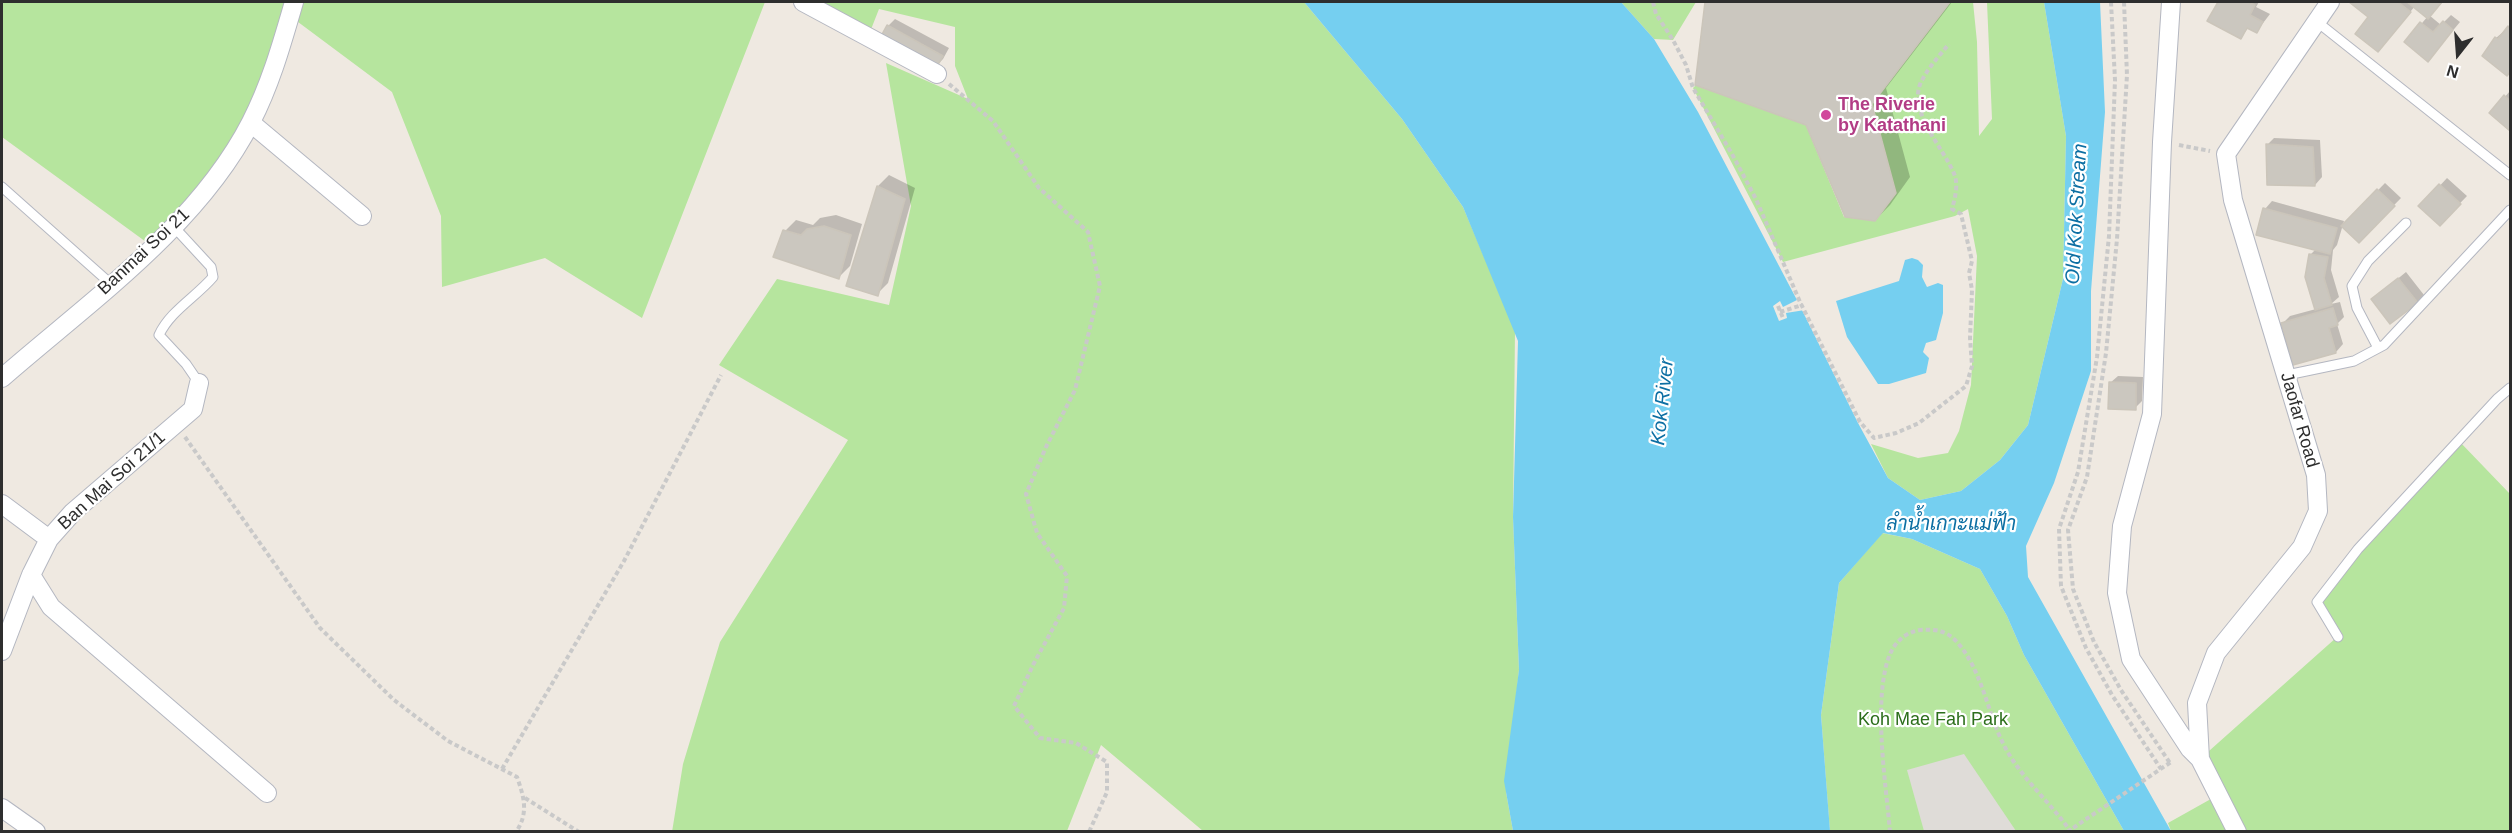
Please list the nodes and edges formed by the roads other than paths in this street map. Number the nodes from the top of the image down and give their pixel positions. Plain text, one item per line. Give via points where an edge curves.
1 (294, 2) edge
2 (803, 2) edge
3 (2171, 2) edge
4 (2330, 2) edge
5 (2316, 21) junction
6 (937, 74) road end
7 (251, 123) junction
8 (2511, 176) edge
9 (2, 187) edge
10 (2511, 210) edge
11 (362, 216) dead end
12 (2406, 223) dead end
13 (175, 228) junction
14 (111, 284) junction
15 (2378, 348) junction
16 (2287, 375) junction
17 (2, 378) edge
18 (199, 383) joint
19 (2511, 388) edge
20 (2, 504) edge
21 (49, 539) junction
22 (31, 574) junction
23 (2338, 637) dead end
24 (2, 651) edge
25 (2195, 754) junction
26 (267, 793) dead end
27 (2, 808) edge
28 (36, 831) edge
29 (2236, 831) edge

1 - 7 street, Banmai Soi 21 via 274,72
2 - 6 street
3 - 25 street via 2152,414 2122,526 2117,592 2131,659
4 - 5 street
5 - 8 lane
5 - 16 street, Jaofar Road via 2226,154 2233,200
7 - 11 street
7 - 13 street, Banmai Soi 21
9 - 14 lane
10 - 15 lane
12 - 15 lane via 2368,261 2352,286 2357,308
13 - 14 street, Banmai Soi 21
13 - 18 lane via 211,267 213,277 164,324 159,335
14 - 17 street, Banmai Soi 21
15 - 16 lane via 2354,361
16 - 25 street, Jaofar Road via 2316,476 2318,511 2302,547 2216,653 2197,704
18 - 21 street, Ban Mai Soi 21/1 via 193,409 73,512
19 - 23 lane via 2358,549 2317,602
20 - 21 street
21 - 22 street, Ban Mai Soi 21/1
22 - 24 street, Ban Mai Soi 21/1
22 - 26 street via 51,607
25 - 29 street, Jaofar Road
27 - 28 street

